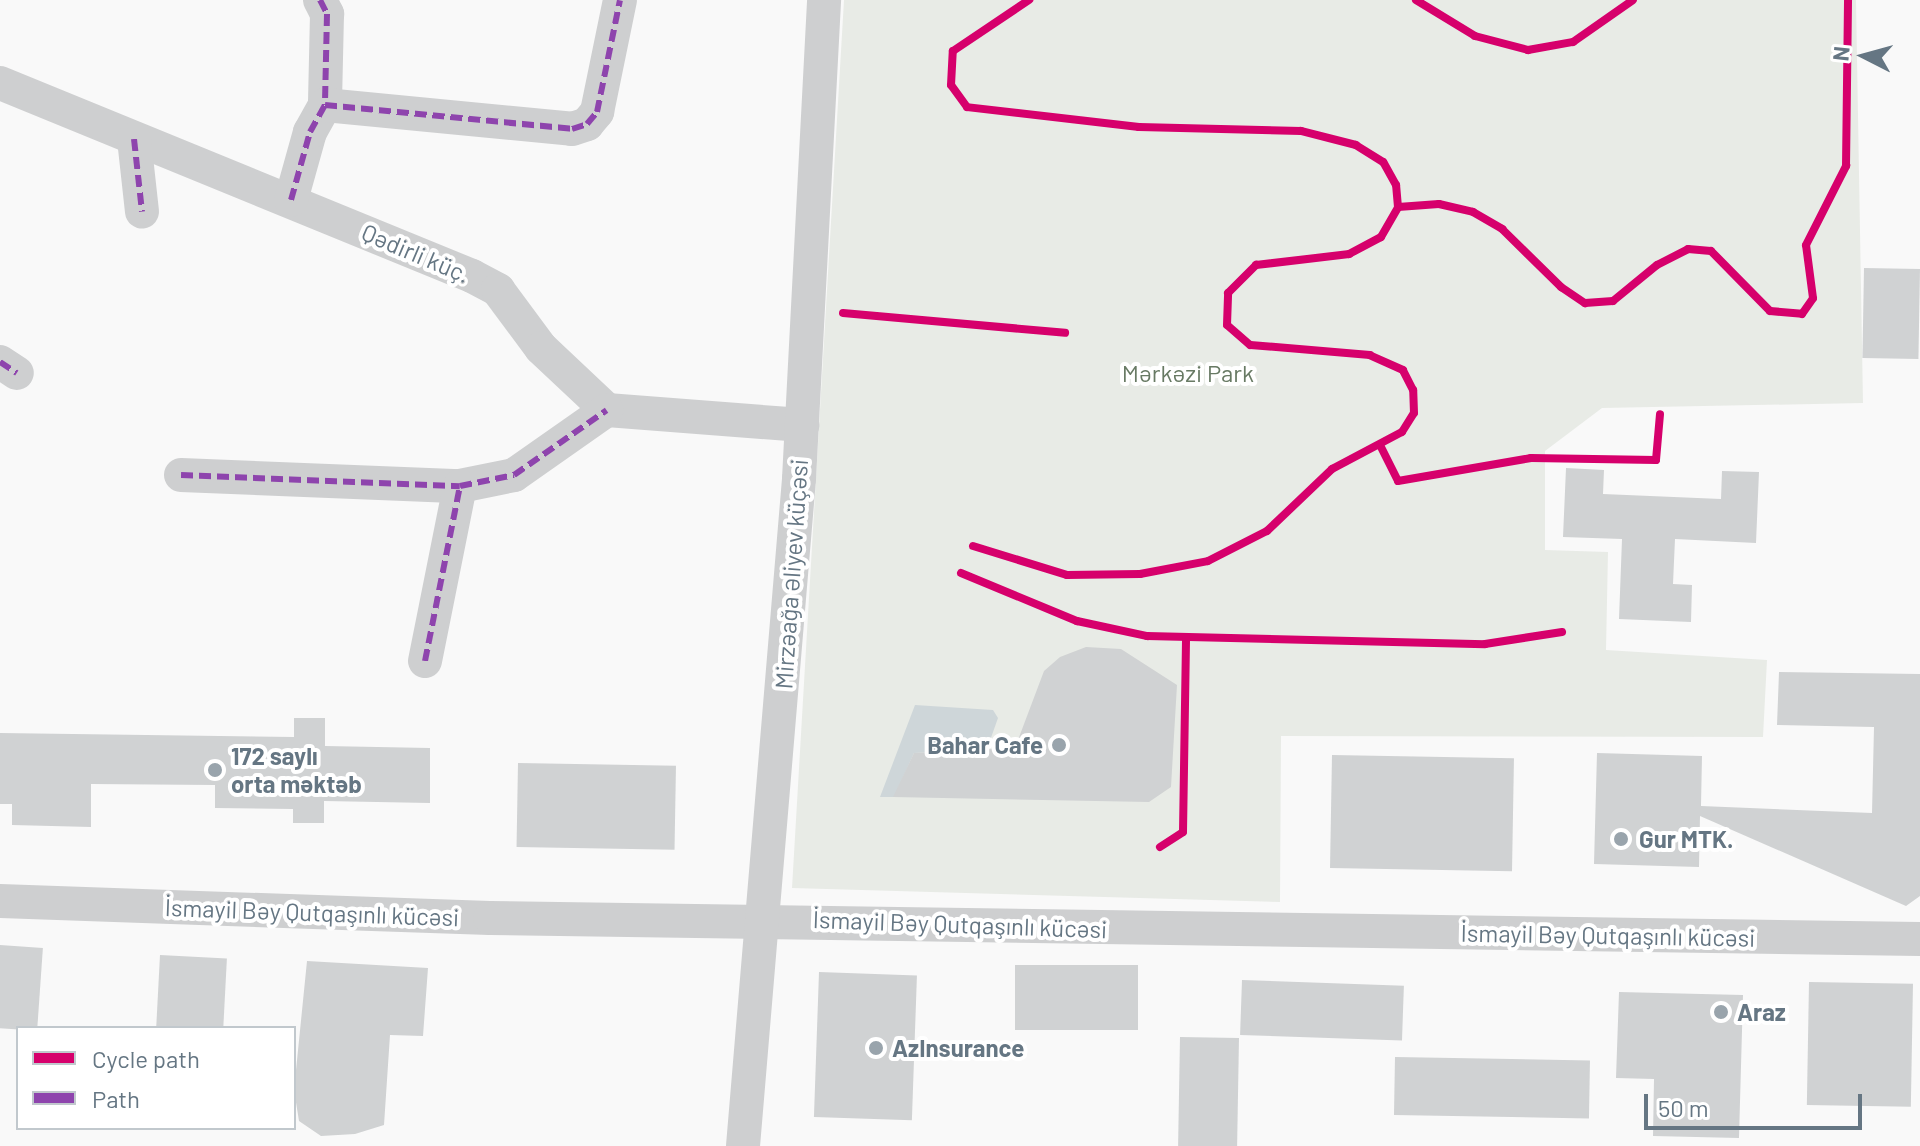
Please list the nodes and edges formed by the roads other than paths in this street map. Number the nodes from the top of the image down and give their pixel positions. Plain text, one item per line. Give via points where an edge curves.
1 (320, 0) edge
2 (620, 0) edge
3 (824, 0) edge
4 (0, 83) edge
5 (325, 105) junction
6 (134, 139) junction
7 (291, 200) junction
8 (142, 212) dead end
9 (607, 410) junction
10 (802, 425) junction
11 (181, 475) dead end
12 (460, 486) junction
13 (425, 661) dead end
14 (0, 901) edge
15 (763, 918) junction
16 (1920, 939) edge
17 (743, 1146) edge

1 - 5 street via 327,14
2 - 5 street via 597,112 587,124 572,129
3 - 10 street, Mirzəağa Əliyev küçəsi
4 - 6 street, Qədirli küç.
5 - 7 street via 310,132
6 - 7 street, Qədirli küç.
6 - 8 street
7 - 9 street, Qədirli küç. via 498,290 541,348
9 - 10 street
9 - 12 street via 514,475
10 - 15 street, Mirzəağa Əliyev küçəsi
11 - 12 street
12 - 13 street
14 - 15 street, İsmayil Bəy Qutqaşınlı kücəsi via 490,918
15 - 16 street, İsmayil Bəy Qutqaşınlı kücəsi
15 - 17 street, Mirzəağa Əliyev küçəsi

